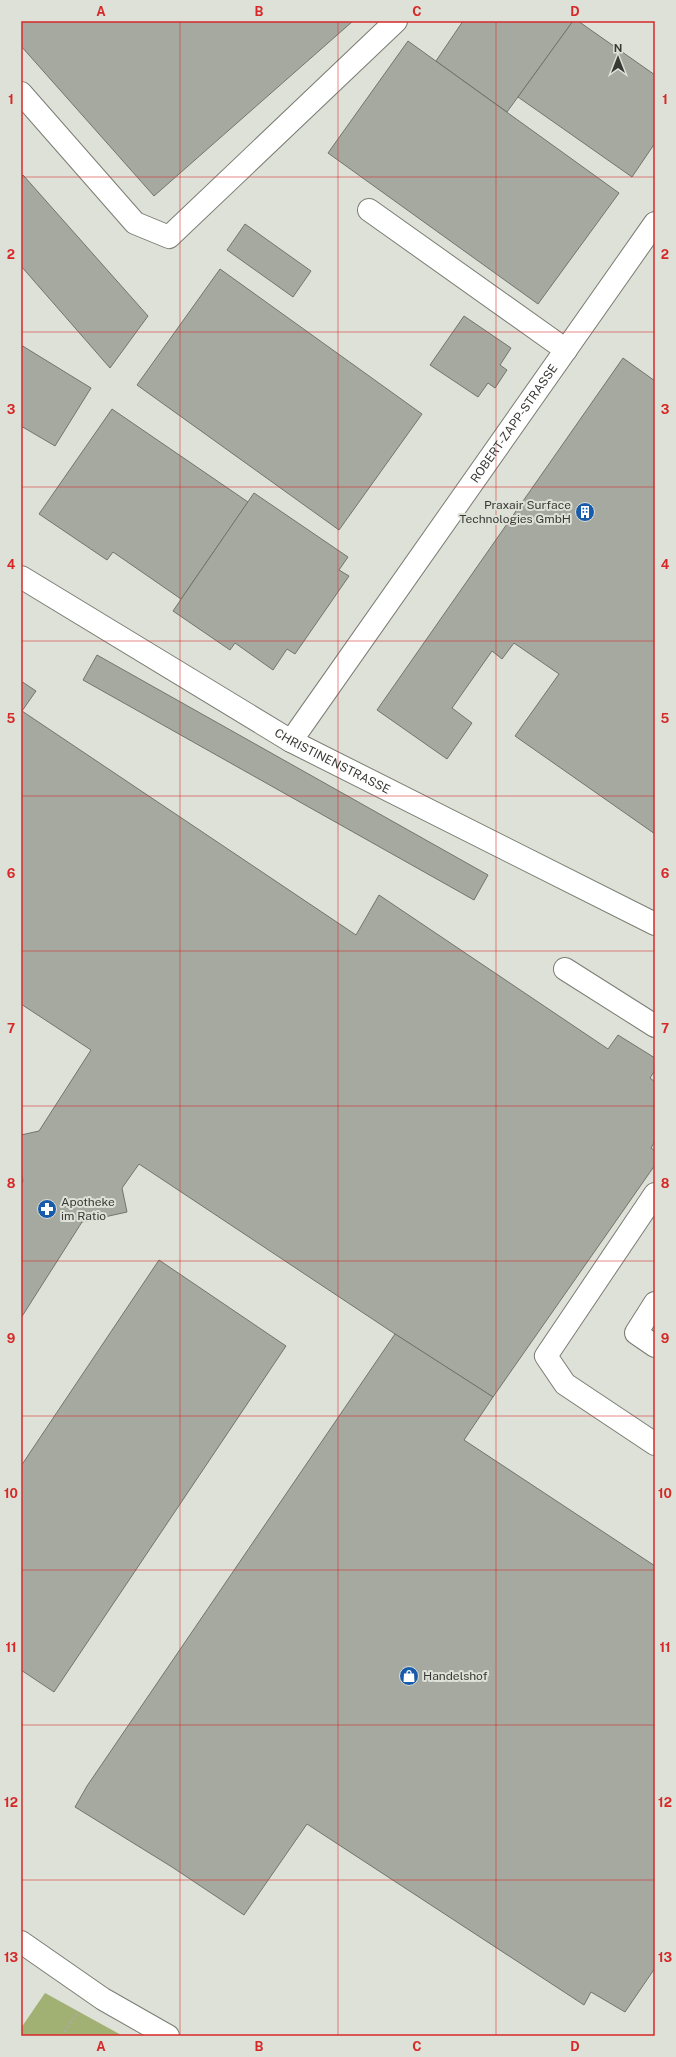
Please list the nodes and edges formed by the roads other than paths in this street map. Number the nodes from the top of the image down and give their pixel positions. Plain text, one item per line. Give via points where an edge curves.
1 (396, 21) edge
2 (21, 93) edge
3 (369, 210) dead end
4 (655, 223) edge
5 (566, 350) junction
6 (21, 577) edge
7 (291, 741) junction
8 (655, 924) edge
9 (565, 969) dead end
10 (655, 1026) edge
11 (655, 1194) edge
12 (655, 1303) edge
13 (655, 1346) edge
14 (655, 1444) edge
15 (21, 1942) edge
16 (168, 2036) edge

1 - 2 street via 169,237 135,223
3 - 5 street
4 - 5 street, ROBERT-ZAPP-STRASSE
5 - 7 street, ROBERT-ZAPP-STRASSE
6 - 7 street, CHRISTINENSTRASSE
7 - 8 street, CHRISTINENSTRASSE
9 - 10 street
11 - 14 street via 546,1356 565,1384
12 - 13 street via 636,1334
15 - 16 street via 103,1999

